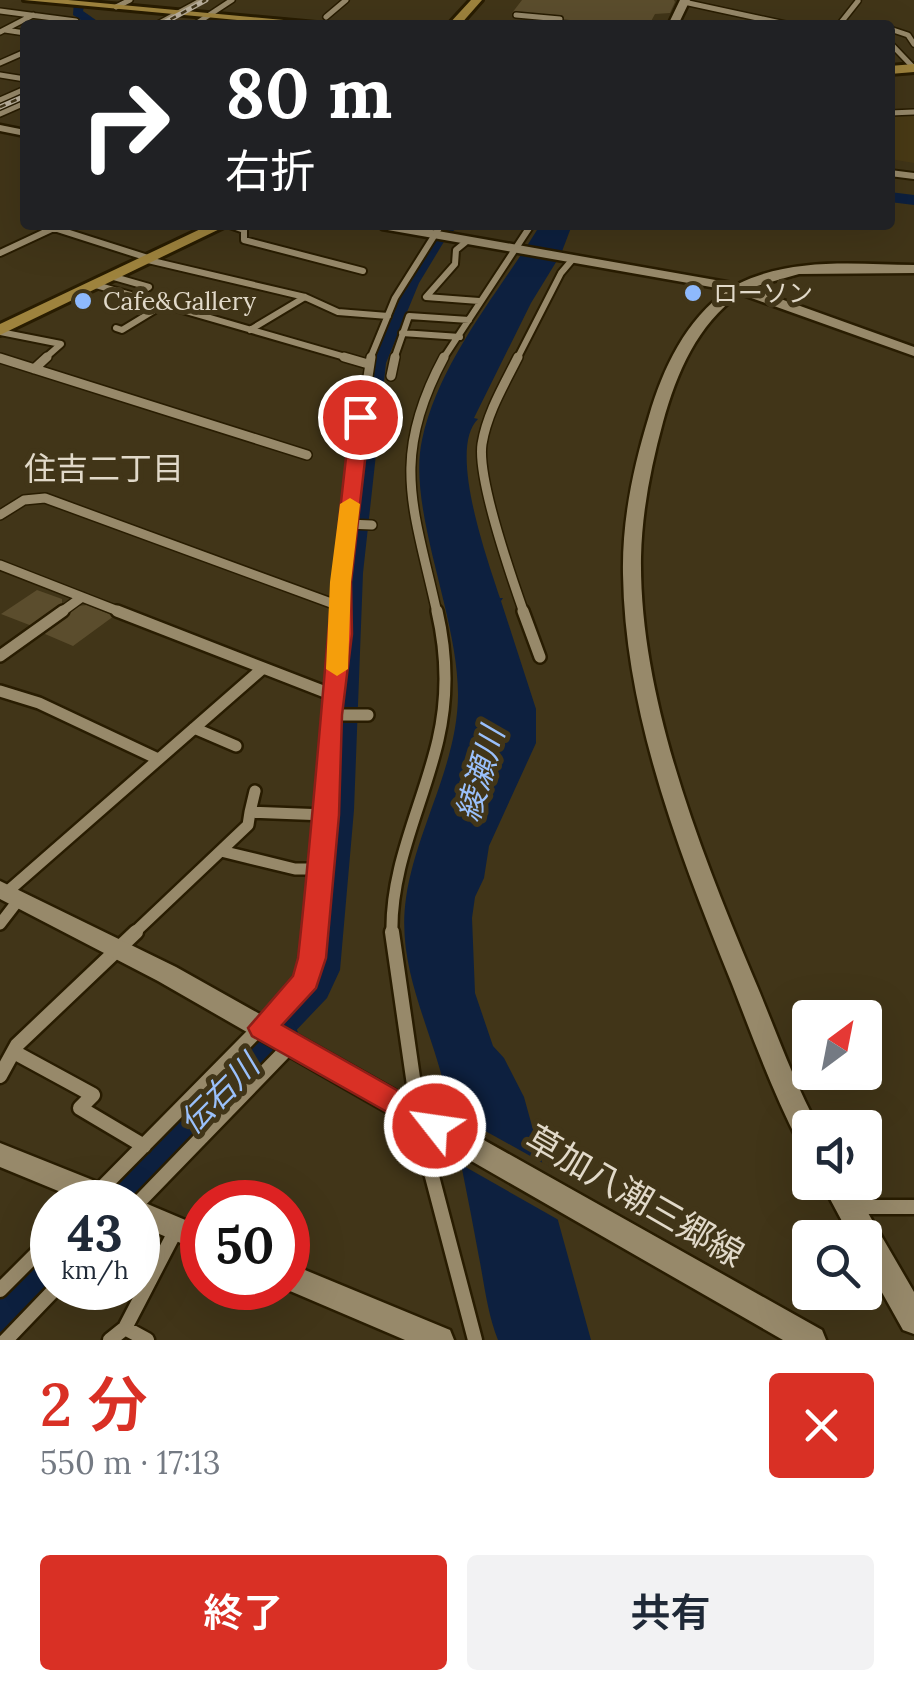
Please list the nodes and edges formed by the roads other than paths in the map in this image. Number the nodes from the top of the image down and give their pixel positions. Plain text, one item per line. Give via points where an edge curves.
1 (30, 0) edge
2 (130, 0) edge
3 (202, 0) edge
4 (232, 0) edge
5 (346, 0) edge
6 (477, 0) edge
7 (684, 1) edge
8 (69, 2) edge
9 (116, 7) junction
10 (1, 12) edge
11 (180, 12) junction
12 (33, 15) junction
13 (208, 15) junction
14 (63, 19) joint
15 (560, 19) dead end
16 (23, 20) edge
17 (70, 20) edge
18 (165, 20) edge
19 (201, 20) edge
20 (264, 20) edge
21 (330, 20) edge
22 (459, 20) edge
23 (512, 20) edge
24 (768, 20) edge
25 (914, 30) edge
26 (895, 31) edge
27 (902, 33) junction
28 (914, 44) edge
29 (895, 49) edge
30 (913, 69) edge
31 (51, 230) edge
32 (66, 230) edge
33 (211, 230) edge
34 (244, 230) edge
35 (528, 230) edge
36 (441, 233) edge
37 (467, 241) junction
38 (516, 250) junction
39 (0, 253) edge
40 (568, 259) junction
41 (150, 260) junction
42 (914, 269) edge
43 (363, 271) dead end
44 (114, 276) junction
45 (96, 285) junction
46 (738, 288) junction
47 (134, 296) junction
48 (304, 297) junction
49 (480, 301) junction
50 (163, 305) junction
51 (390, 315) junction
52 (408, 316) junction
53 (469, 320) junction
54 (116, 328) dead end
55 (250, 330) junction
56 (0, 331) edge
57 (402, 333) junction
58 (460, 337) junction
59 (914, 352) edge
60 (0, 358) edge
61 (368, 364) junction
62 (34, 369) junction
63 (391, 376) dead end
64 (308, 456) dead end
65 (0, 515) edge
66 (347, 524) junction
67 (372, 524) dead end
68 (0, 565) edge
69 (82, 597) junction
70 (342, 607) junction
71 (0, 656) edge
72 (540, 657) dead end
73 (263, 668) junction
74 (0, 691) edge
75 (332, 694) junction
76 (332, 715) junction
77 (364, 715) dead end
78 (194, 728) junction
79 (236, 746) dead end
80 (158, 758) junction
81 (255, 791) dead end
82 (250, 812) junction
83 (326, 815) junction
84 (221, 851) junction
85 (322, 869) junction
86 (9, 893) edge
87 (0, 924) edge
88 (119, 948) junction
89 (277, 1036) junction
90 (14, 1052) junction
91 (0, 1076) edge
92 (402, 1108) junction
93 (798, 1110) edge
94 (431, 1124) junction
95 (144, 1146) junction
96 (0, 1155) edge
97 (57, 1180) edge
98 (116, 1180) edge
99 (157, 1180) edge
100 (845, 1200) edge
101 (872, 1200) edge
102 (914, 1207) edge
103 (180, 1247) edge
104 (30, 1260) edge
105 (310, 1285) edge
106 (0, 1290) edge
107 (35, 1310) edge
108 (914, 1320) edge
109 (125, 1328) junction
110 (6, 1340) edge
111 (110, 1340) edge
112 (147, 1340) edge
113 (438, 1340) edge
114 (474, 1340) edge
115 (811, 1340) edge

1 - 8 main road
2 - 9 street
3 - 11 street
4 - 13 street
5 - 21 street
6 - 22 main road
7 - 24 street
8 - 9 main road
9 - 11 main road
10 - 12 street
11 - 13 main road
11 - 18 street
12 - 14 street
12 - 16 street
13 - 19 street
13 - 20 main road
14 - 17 street
15 - 23 street via 517,14
25 - 27 street
26 - 27 street
27 - 28 street
29 - 30 street
31 - 39 street
32 - 41 street
33 - 41 main road
34 - 43 street via 244,240
35 - 38 street
36 - 37 street
36 - 51 street via 398,287
37 - 38 street
37 - 49 street via 426,297
38 - 40 street
38 - 49 street
40 - 46 street
40 - 72 street via 490,412 481,449 503,554
41 - 44 main road
41 - 48 street
42 - 46 street via 784,274
44 - 45 main road
44 - 47 street via 150,287
45 - 47 street
45 - 56 main road
46 - 59 street
46 - 93 street via 700,321 666,388 636,497 632,580 651,708 676,796 740,975
47 - 50 street
48 - 51 street via 338,312
48 - 55 street
49 - 53 street
50 - 54 street
50 - 55 street
51 - 52 street
51 - 61 street
52 - 53 street
52 - 57 street
53 - 58 street
55 - 61 street
56 - 62 street via 61,344
57 - 58 street
57 - 63 street
58 - 92 street via 424,398 412,436 415,503 443,632 446,683 433,760 394,900 393,958 415,1092
60 - 62 street
61 - 66 street
62 - 64 street
65 - 70 street via 24,500 45,498
66 - 67 street
66 - 70 street
68 - 69 street
69 - 71 street
69 - 73 street
70 - 75 street
73 - 75 street
73 - 78 street
74 - 80 street
75 - 76 street
76 - 77 street
76 - 83 street
78 - 79 street
78 - 80 street
80 - 86 street
81 - 82 street
82 - 83 street
82 - 84 street via 248,825
83 - 85 street
84 - 85 street
84 - 88 street
85 - 89 street via 310,971
86 - 87 street
86 - 88 street, 草加八潮三郷線
88 - 89 street, 草加八潮三郷線
88 - 90 street
89 - 92 street, 草加八潮三郷線
89 - 95 street
89 - 99 street
90 - 91 street
90 - 95 street via 93,1095 80,1108
92 - 94 street, 草加八潮三郷線
94 - 114 street via 423,1142
94 - 115 street, 草加八潮三郷線
95 - 98 street
96 - 97 street
100 - 108 street
101 - 102 street
103 - 109 street
104 - 106 street
105 - 113 street
107 - 110 street
109 - 111 street
109 - 112 street

